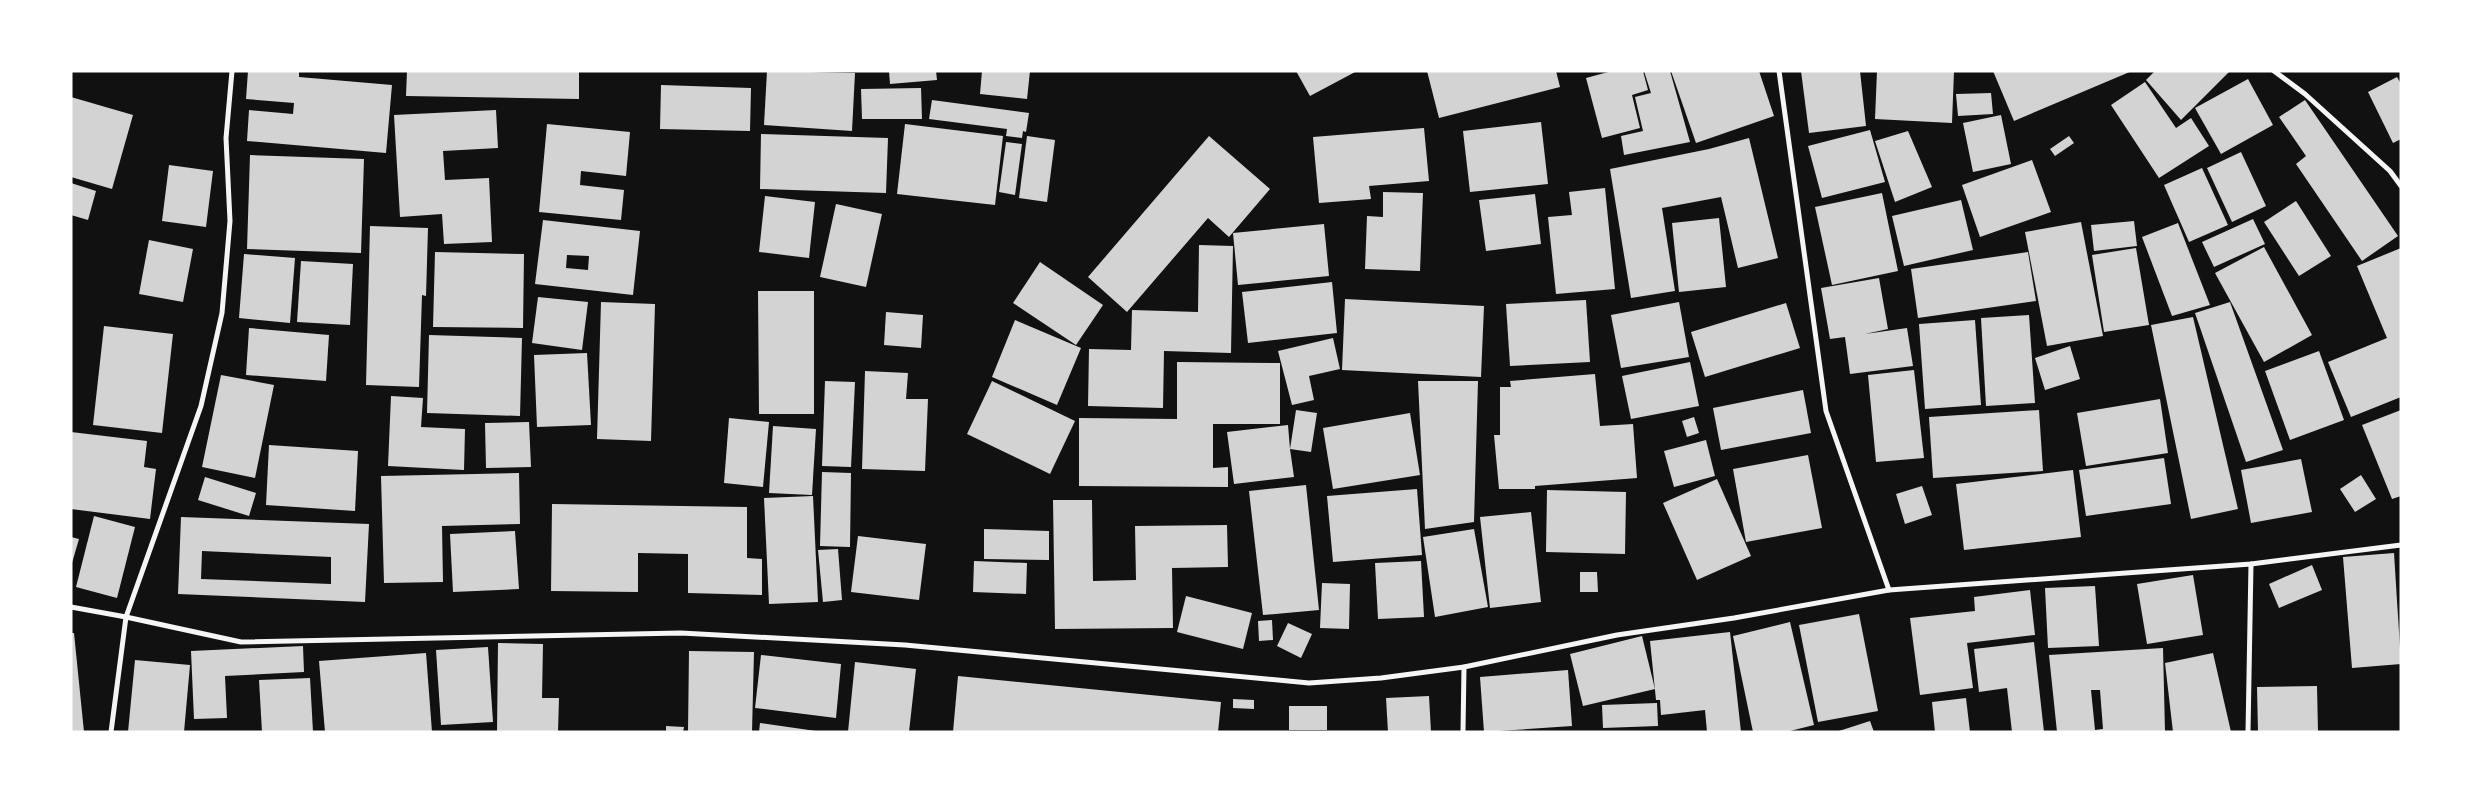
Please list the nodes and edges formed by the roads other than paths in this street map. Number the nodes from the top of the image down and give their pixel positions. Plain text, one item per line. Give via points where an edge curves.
1 (232, 71) edge
2 (1779, 71) edge
3 (2274, 71) edge
4 (2401, 186) edge
5 (2401, 545) edge
6 (2251, 564) junction
7 (1889, 590) junction
8 (71, 608) edge
9 (126, 617) junction
10 (1464, 668) junction
11 (111, 732) edge
12 (1463, 732) edge
13 (2248, 732) edge

1 - 9 street via 226,138 230,221 222,312 201,406
2 - 7 street via 1826,411
3 - 4 street via 2305,94 2390,171
5 - 6 street
6 - 7 street
6 - 13 street
7 - 10 street via 1617,635
8 - 9 street
9 - 10 street via 241,642 681,633 906,645 1309,683
9 - 11 street
10 - 12 street

